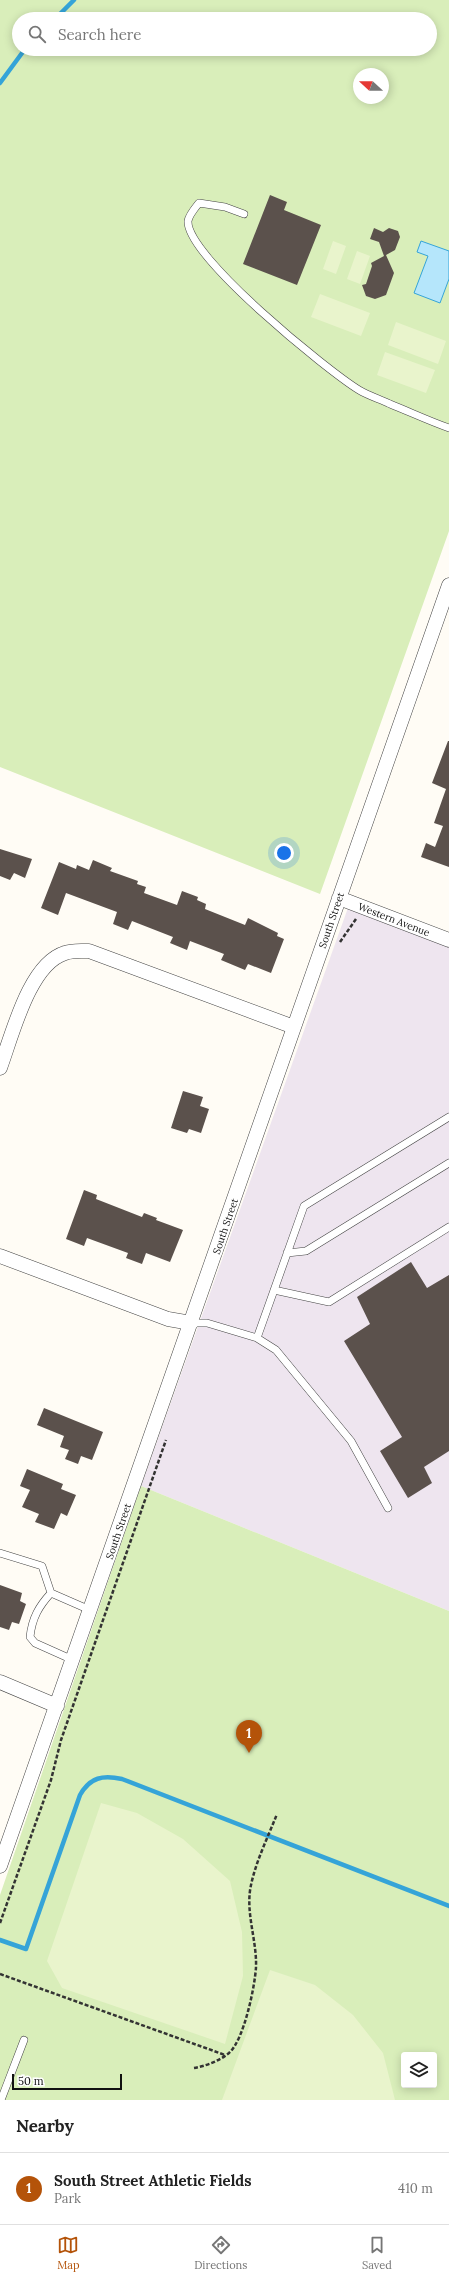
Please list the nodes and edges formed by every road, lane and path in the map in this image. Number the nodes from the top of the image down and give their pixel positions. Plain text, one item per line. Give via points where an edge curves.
1 (244, 214) dead end
2 (449, 428) edge
3 (449, 585) edge
4 (339, 898) junction
5 (360, 906) junction
6 (449, 940) edge
7 (336, 946) dead end
8 (294, 1027) junction
9 (0, 1068) edge
10 (449, 1117) edge
11 (449, 1163) edge
12 (449, 1227) edge
13 (287, 1253) junction
14 (0, 1256) edge
15 (274, 1290) junction
16 (191, 1322) junction
17 (257, 1338) junction
18 (168, 1435) dead end
19 (388, 1508) dead end
20 (0, 1552) edge
21 (51, 1593) junction
22 (90, 1610) junction
23 (73, 1660) junction
24 (0, 1682) edge
25 (57, 1706) junction
26 (277, 1814) dead end
27 (0, 1866) edge
28 (0, 1923) edge
29 (0, 1974) edge
30 (24, 2040) dead end
31 (226, 2055) junction
32 (194, 2068) dead end
33 (1, 2100) edge

1 - 2 lane via 225,207 199,203 188,222 192,235 208,258 249,300 336,374 361,391
3 - 4 street, South Street
4 - 5 street, Western Avenue
4 - 8 street, South Street
5 - 6 street, Western Avenue
5 - 7 path via 354,924
8 - 9 street via 89,951 65,952 46,964 30,988
8 - 16 street, South Street
10 - 13 lane via 304,1206
11 - 13 lane via 306,1251
12 - 15 lane via 329,1302
13 - 15 lane
14 - 16 street via 168,1319
15 - 17 lane
16 - 17 lane via 207,1323
16 - 22 street, South Street
17 - 19 lane via 276,1350 351,1441
18 - 28 path
20 - 21 lane via 42,1566
21 - 22 lane
21 - 23 lane via 38,1607 31,1625 30,1637 35,1643
22 - 23 street, South Street
23 - 25 street, South Street
24 - 25 street
25 - 27 street, South Street
26 - 31 path via 251,1885 256,1966 252,1989 236,2044
29 - 31 path
30 - 33 lane
31 - 32 path via 206,2066

